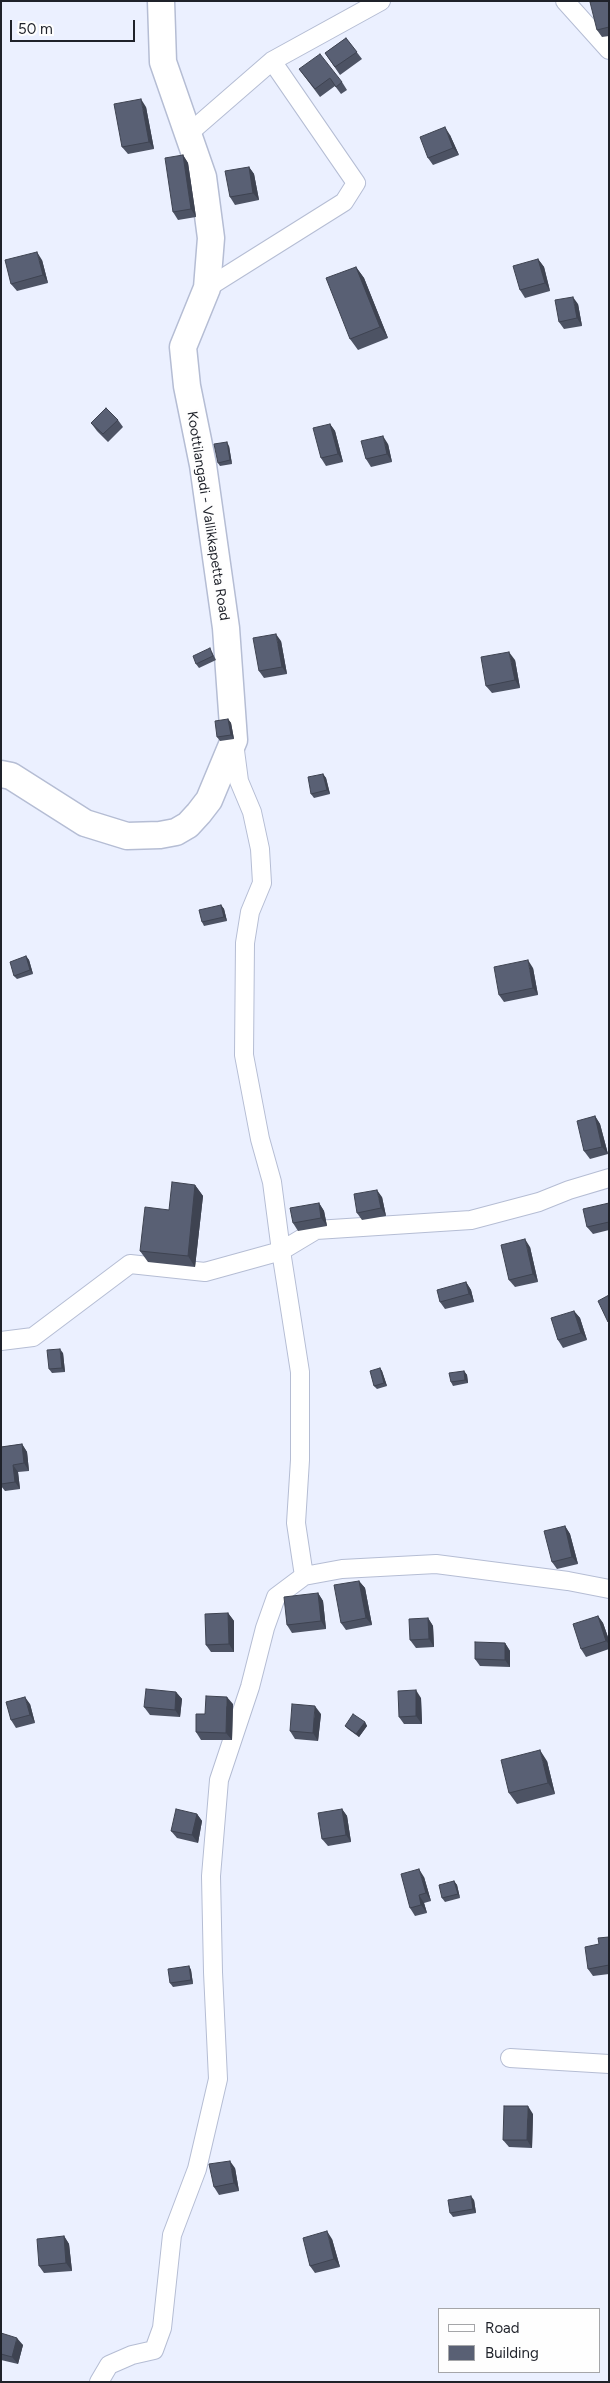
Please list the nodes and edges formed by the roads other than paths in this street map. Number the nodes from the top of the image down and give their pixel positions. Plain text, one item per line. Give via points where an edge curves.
1 (161, 1) edge
2 (381, 1) edge
3 (565, 1) edge
4 (609, 50) edge
5 (272, 61) junction
6 (188, 134) junction
7 (207, 288) junction
8 (234, 740) junction
9 (1, 774) edge
10 (609, 1178) edge
11 (280, 1251) junction
12 (1, 1341) edge
13 (304, 1576) junction
14 (609, 1589) edge
15 (510, 2058) dead end
16 (609, 2064) edge
17 (99, 2382) edge

1 - 6 main road, Koottilangadi - Vallikkapetta Road via 163,62
2 - 5 street
3 - 4 street
5 - 6 street
5 - 7 street via 356,182 344,202
6 - 7 main road, Koottilangadi - Vallikkapetta Road via 202,177 211,238
7 - 8 main road, Koottilangadi - Vallikkapetta Road via 183,347 226,628
8 - 9 main road, Koottilangadi - Vallikkapetta Road via 209,800 199,813 188,826 160,835 127,836 85,823 11,776
8 - 11 street via 239,781 252,812 260,849 262,883 250,912 245,943 244,1055 272,1182
10 - 11 street via 471,1220 316,1230
11 - 12 street via 204,1272 130,1264 33,1337
11 - 13 street via 300,1372 296,1523
13 - 14 street via 342,1570 436,1564
13 - 17 street via 276,1597 219,1780 212,1876 218,2079 198,2169 172,2235 162,2328 154,2350 132,2354 109,2365
15 - 16 street

